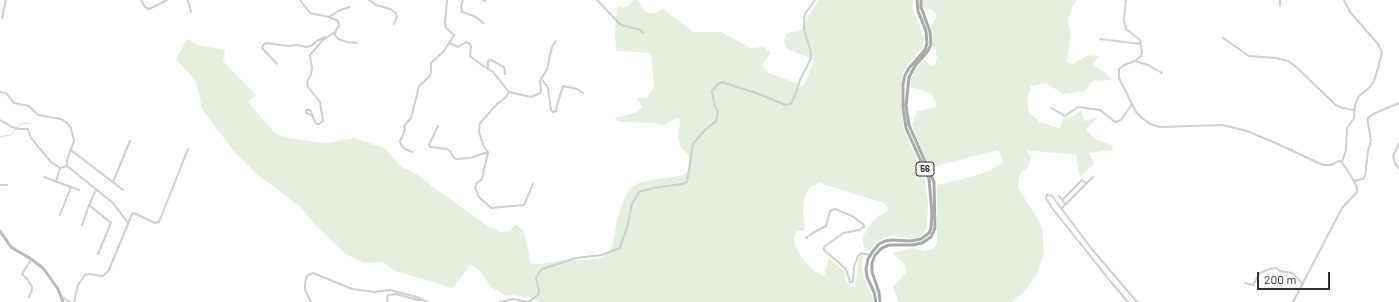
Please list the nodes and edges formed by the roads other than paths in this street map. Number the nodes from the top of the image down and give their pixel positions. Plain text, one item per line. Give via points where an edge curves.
1 (6, 0) edge
2 (141, 0) edge
3 (167, 0) edge
4 (187, 0) edge
5 (300, 0) edge
6 (369, 0) edge
7 (447, 0) edge
8 (463, 0) edge
9 (597, 0) edge
10 (815, 0) edge
11 (917, 0) edge
12 (921, 0) edge
13 (1126, 0) edge
14 (1280, 0) edge
15 (1344, 0) edge
16 (1280, 6) dead end
17 (350, 7) dead end
18 (191, 12) dead end
19 (329, 17) junction
20 (2, 18) dead end
21 (484, 23) dead end
22 (394, 24) dead end
23 (335, 32) junction
24 (643, 33) dead end
25 (326, 37) junction
26 (1223, 38) dead end
27 (1100, 39) dead end
28 (556, 41) dead end
29 (357, 43) dead end
30 (450, 43) junction
31 (1141, 44) junction
32 (1135, 61) junction
33 (277, 64) dead end
34 (488, 69) junction
35 (1162, 73) dead end
36 (505, 74) dead end
37 (541, 78) junction
38 (0, 92) edge
39 (509, 92) junction
40 (583, 93) dead end
41 (1399, 102) edge
42 (1132, 104) junction
43 (1051, 108) dead end
44 (1354, 110) junction
45 (312, 115) dead end
46 (0, 120) edge
47 (438, 126) dead end
48 (130, 141) dead end
49 (1399, 143) edge
50 (188, 149) dead end
51 (71, 150) junction
52 (412, 152) dead end
53 (488, 152) junction
54 (1342, 162) junction
55 (67, 166) junction
56 (60, 168) junction
57 (1399, 169) edge
58 (44, 176) dead end
59 (1092, 177) dead end
60 (56, 181) junction
61 (1354, 181) junction
62 (113, 182) junction
63 (1086, 183) junction
64 (533, 184) dead end
65 (0, 185) edge
66 (7, 185) dead end
67 (70, 187) junction
68 (79, 190) dead end
69 (96, 190) junction
70 (123, 190) dead end
71 (1059, 196) dead end
72 (1062, 200) junction
73 (1065, 204) junction
74 (89, 205) junction
75 (1062, 208) junction
76 (60, 215) dead end
77 (128, 223) junction
78 (82, 225) dead end
79 (0, 231) edge
80 (806, 238) dead end
81 (98, 254) dead end
82 (870, 255) junction
83 (31, 259) junction
84 (1244, 283) dead end
85 (1303, 284) junction
86 (62, 296) junction
87 (29, 297) dead end
88 (424, 300) junction
89 (63, 302) edge
90 (70, 302) edge
91 (74, 302) edge
92 (311, 302) edge
93 (387, 302) edge
94 (427, 302) edge
95 (500, 302) edge
96 (528, 302) edge
97 (876, 302) edge
98 (880, 302) edge
99 (1128, 302) edge
100 (1137, 302) edge
101 (1293, 302) edge

1 - 20 street
2 - 3 street via 145,7 150,9
4 - 18 street
5 - 19 street via 310,13
6 - 22 street via 396,12 398,17
7 - 30 street via 445,24 454,34
8 - 21 street via 462,12
9 - 24 street via 621,25 641,30
10 - 96 street via 805,14 804,21 811,58 791,104 786,106 722,82 717,85 712,91 718,111 716,121 693,144 687,182 639,192 632,204 620,248 602,255 576,258 542,269 536,279 538,295
11 - 82 main road, 56 via 927,43 925,50 905,75 903,108 906,128 929,179 932,228 921,239 885,241
12 - 98 main road, 56 via 931,44 909,77 906,106 909,125 934,182 936,228 922,243 889,245 875,255 872,272
13 - 31 street via 1126,29 1140,40
14 - 16 street
15 - 44 street via 1350,12 1382,52 1374,81 1359,96
17 - 19 street
19 - 23 street via 339,22
23 - 25 street
23 - 29 street via 336,37 341,40
25 - 33 street via 306,47 264,44 262,48
25 - 45 street via 310,55 312,69 307,82 308,89 320,102 323,121 317,124
26 - 44 street via 1249,56 1288,61 1336,105
27 - 31 street
28 - 37 street via 547,69
30 - 34 street via 458,47 466,42 470,44 470,56
30 - 52 street via 431,63 431,73 419,86 411,118 404,126 400,142 405,149
31 - 32 street via 1142,54
32 - 35 street
32 - 42 street via 1121,66 1118,72
34 - 36 street via 488,61 491,60 504,67
34 - 39 street via 496,74
37 - 39 street via 541,92 534,97
37 - 40 street via 548,88 553,112 556,111 562,87 577,89
38 - 51 street via 6,93 14,103 29,106 38,115 66,122 74,138
39 - 53 street via 480,123 479,132
41 - 61 street via 1368,118 1371,140 1365,176 1364,179
42 - 43 street via 1121,120 1115,122 1100,110 1078,107 1065,116
42 - 54 street via 1141,117 1156,126 1231,126 1323,165
44 - 54 street via 1354,118 1347,128 1346,150
46 - 56 street via 18,129 28,129 31,138 51,162
47 - 53 street via 430,147 449,150 457,159
48 - 62 street
49 - 57 street via 1393,156 1394,163
50 - 77 street via 159,222 155,223 133,213
51 - 55 street
51 - 62 street
53 - 64 street via 482,179 475,188 479,197 491,208 524,205
54 - 61 street
55 - 56 street
55 - 69 street
56 - 60 street
58 - 60 street
59 - 63 street
60 - 67 street
61 - 85 street via 1357,192 1342,208
62 - 70 street
63 - 72 street via 1082,180
63 - 73 street
65 - 66 street
67 - 68 street
67 - 76 street
69 - 74 street
69 - 77 street via 113,203
71 - 72 street
72 - 73 street
73 - 75 street
74 - 78 street
74 - 81 street via 111,223
75 - 99 street via 1052,196 1047,196 1057,214
75 - 100 street via 1091,248
77 - 91 street via 109,270 102,276 85,275 78,285
79 - 83 main road via 10,248
80 - 82 street via 826,226 830,212 835,209 852,216 864,225 859,230 845,233 824,247 824,250 846,269 850,282 853,281 858,256 862,253
82 - 97 main road via 866,273
83 - 86 main road via 45,270
83 - 87 street via 22,274 32,287
84 - 85 street via 1253,285 1260,273 1276,268 1292,273
85 - 101 street
86 - 89 main road
86 - 90 street
88 - 92 street via 390,290 375,292 352,289 313,273 308,275 305,284
88 - 93 street via 396,294 388,295
88 - 94 street
95 - 96 street via 513,299

